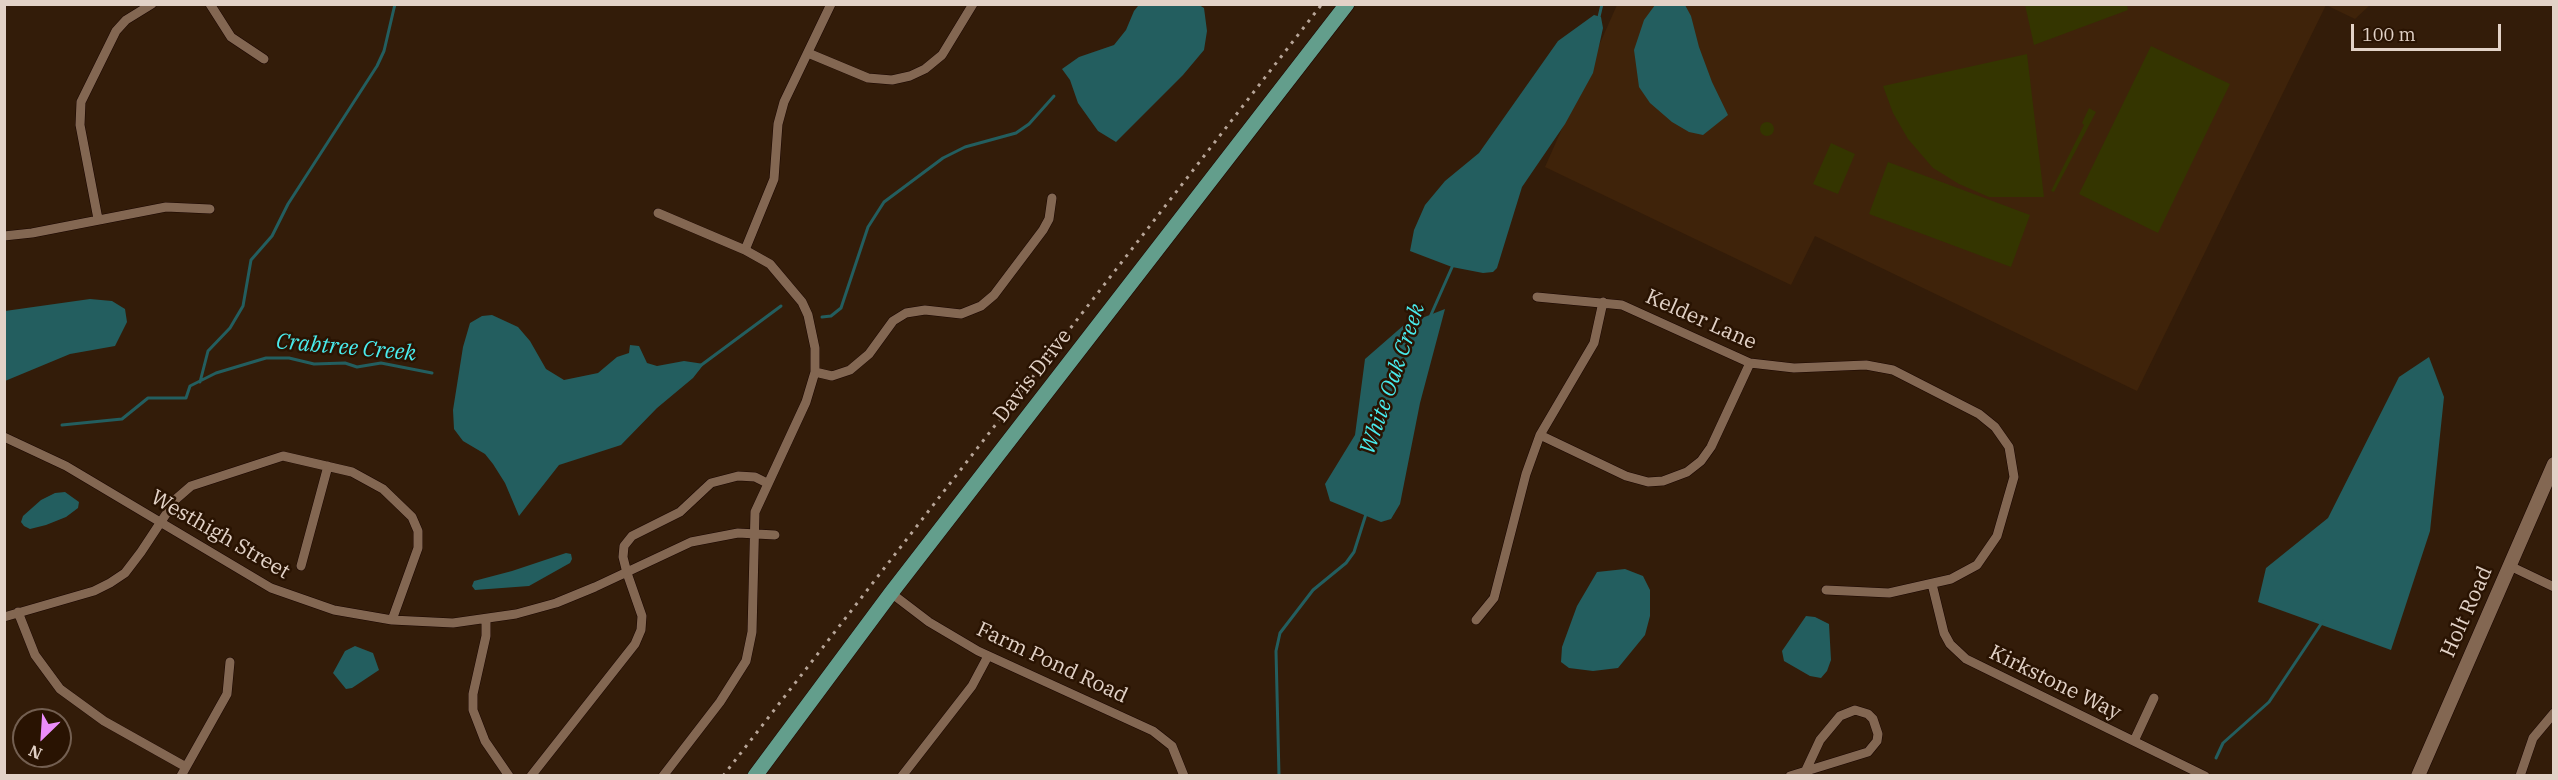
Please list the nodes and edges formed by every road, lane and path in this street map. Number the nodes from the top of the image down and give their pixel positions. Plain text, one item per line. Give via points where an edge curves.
1 (152, 4) edge
2 (210, 4) edge
3 (831, 4) edge
4 (973, 4) edge
5 (1347, 4) edge
6 (808, 53) junction
7 (264, 59) dead end
8 (1052, 198) dead end
9 (210, 209) dead end
10 (658, 213) dead end
11 (98, 219) junction
12 (4, 236) edge
13 (745, 250) junction
14 (1537, 297) dead end
15 (1603, 302) junction
16 (1750, 363) junction
17 (815, 372) junction
18 (1540, 435) junction
19 (4, 437) edge
20 (2553, 465) edge
21 (328, 466) junction
22 (767, 483) junction
23 (161, 522) junction
24 (754, 534) junction
25 (775, 536) dead end
26 (301, 566) dead end
27 (2510, 566) junction
28 (627, 573) junction
29 (1932, 584) junction
30 (2553, 587) edge
31 (1826, 590) dead end
32 (891, 593) junction
33 (18, 612) junction
34 (4, 617) edge
35 (486, 618) junction
36 (392, 620) junction
37 (1476, 620) dead end
38 (988, 656) junction
39 (230, 662) dead end
40 (2154, 698) dead end
41 (2553, 713) edge
42 (2134, 741) junction
43 (1806, 770) junction
44 (183, 771) edge
45 (509, 776) edge
46 (531, 776) edge
47 (663, 776) edge
48 (755, 776) edge
49 (902, 776) edge
50 (1184, 776) edge
51 (1790, 776) edge
52 (2205, 776) edge
53 (2418, 776) edge
54 (2520, 776) edge

1 - 11 street via 126,20 116,32 81,102 80,124
2 - 7 street via 231,37
3 - 6 street
4 - 6 street via 942,55 910,76 892,80 868,78
5 - 32 main road, Davis Drive
6 - 13 street via 784,102 778,124 774,179
8 - 17 street via 1050,219 1044,230 981,306 961,314 925,310 906,313 893,321 850,370 832,376
9 - 11 street via 166,207
10 - 13 street
11 - 12 street
13 - 17 street via 770,264 802,302 813,332
14 - 15 street, Kelder Lane
15 - 16 street, Kelder Lane via 1632,308
15 - 18 street via 1594,343
16 - 18 street via 1711,447 1694,467 1675,477 1648,482 1632,478
16 - 29 street, Kelder Lane via 1794,368 1866,365 1893,370 1979,414 1995,427 2009,447 2014,464 2012,490 1997,536 1984,559 1971,570
17 - 22 street via 806,402
18 - 37 street via 1528,466 1494,598
19 - 23 street, Westhigh Street via 66,466
20 - 27 street, Holt Road
21 - 23 street via 283,456 219,475 191,486 176,499
21 - 26 street
21 - 36 street via 352,472 383,489 412,517 418,531 418,548
22 - 24 street via 755,513
22 - 28 street via 738,476 711,483 680,512 632,536 622,557
23 - 33 street via 130,566 110,583
23 - 36 street, Westhigh Street via 271,588 334,610
24 - 25 street, Westhigh Street
24 - 28 street, Westhigh Street via 721,534 691,542
24 - 47 street via 752,632 746,661
27 - 30 street
27 - 53 street, Holt Road
28 - 35 street, Westhigh Street via 556,603
28 - 46 street via 642,616 635,644
29 - 31 street, Kelder Lane via 1877,594
29 - 42 street, Kirkstone Way via 1944,633 1966,659
32 - 38 street, Farm Pond Road via 929,622
32 - 48 main road, Davis Drive
33 - 34 street
33 - 44 street via 35,655 60,689
35 - 36 street, Westhigh Street via 453,623
35 - 45 street via 473,710 485,741
38 - 49 street via 972,686
38 - 50 street, Farm Pond Road via 1153,731 1172,746
39 - 44 street via 227,694
40 - 42 street
41 - 54 street via 2534,738
42 - 52 street, Kirkstone Way
43 - 43 street via 1868,752 1878,734 1873,719 1855,710 1840,716 1820,740
43 - 51 street

